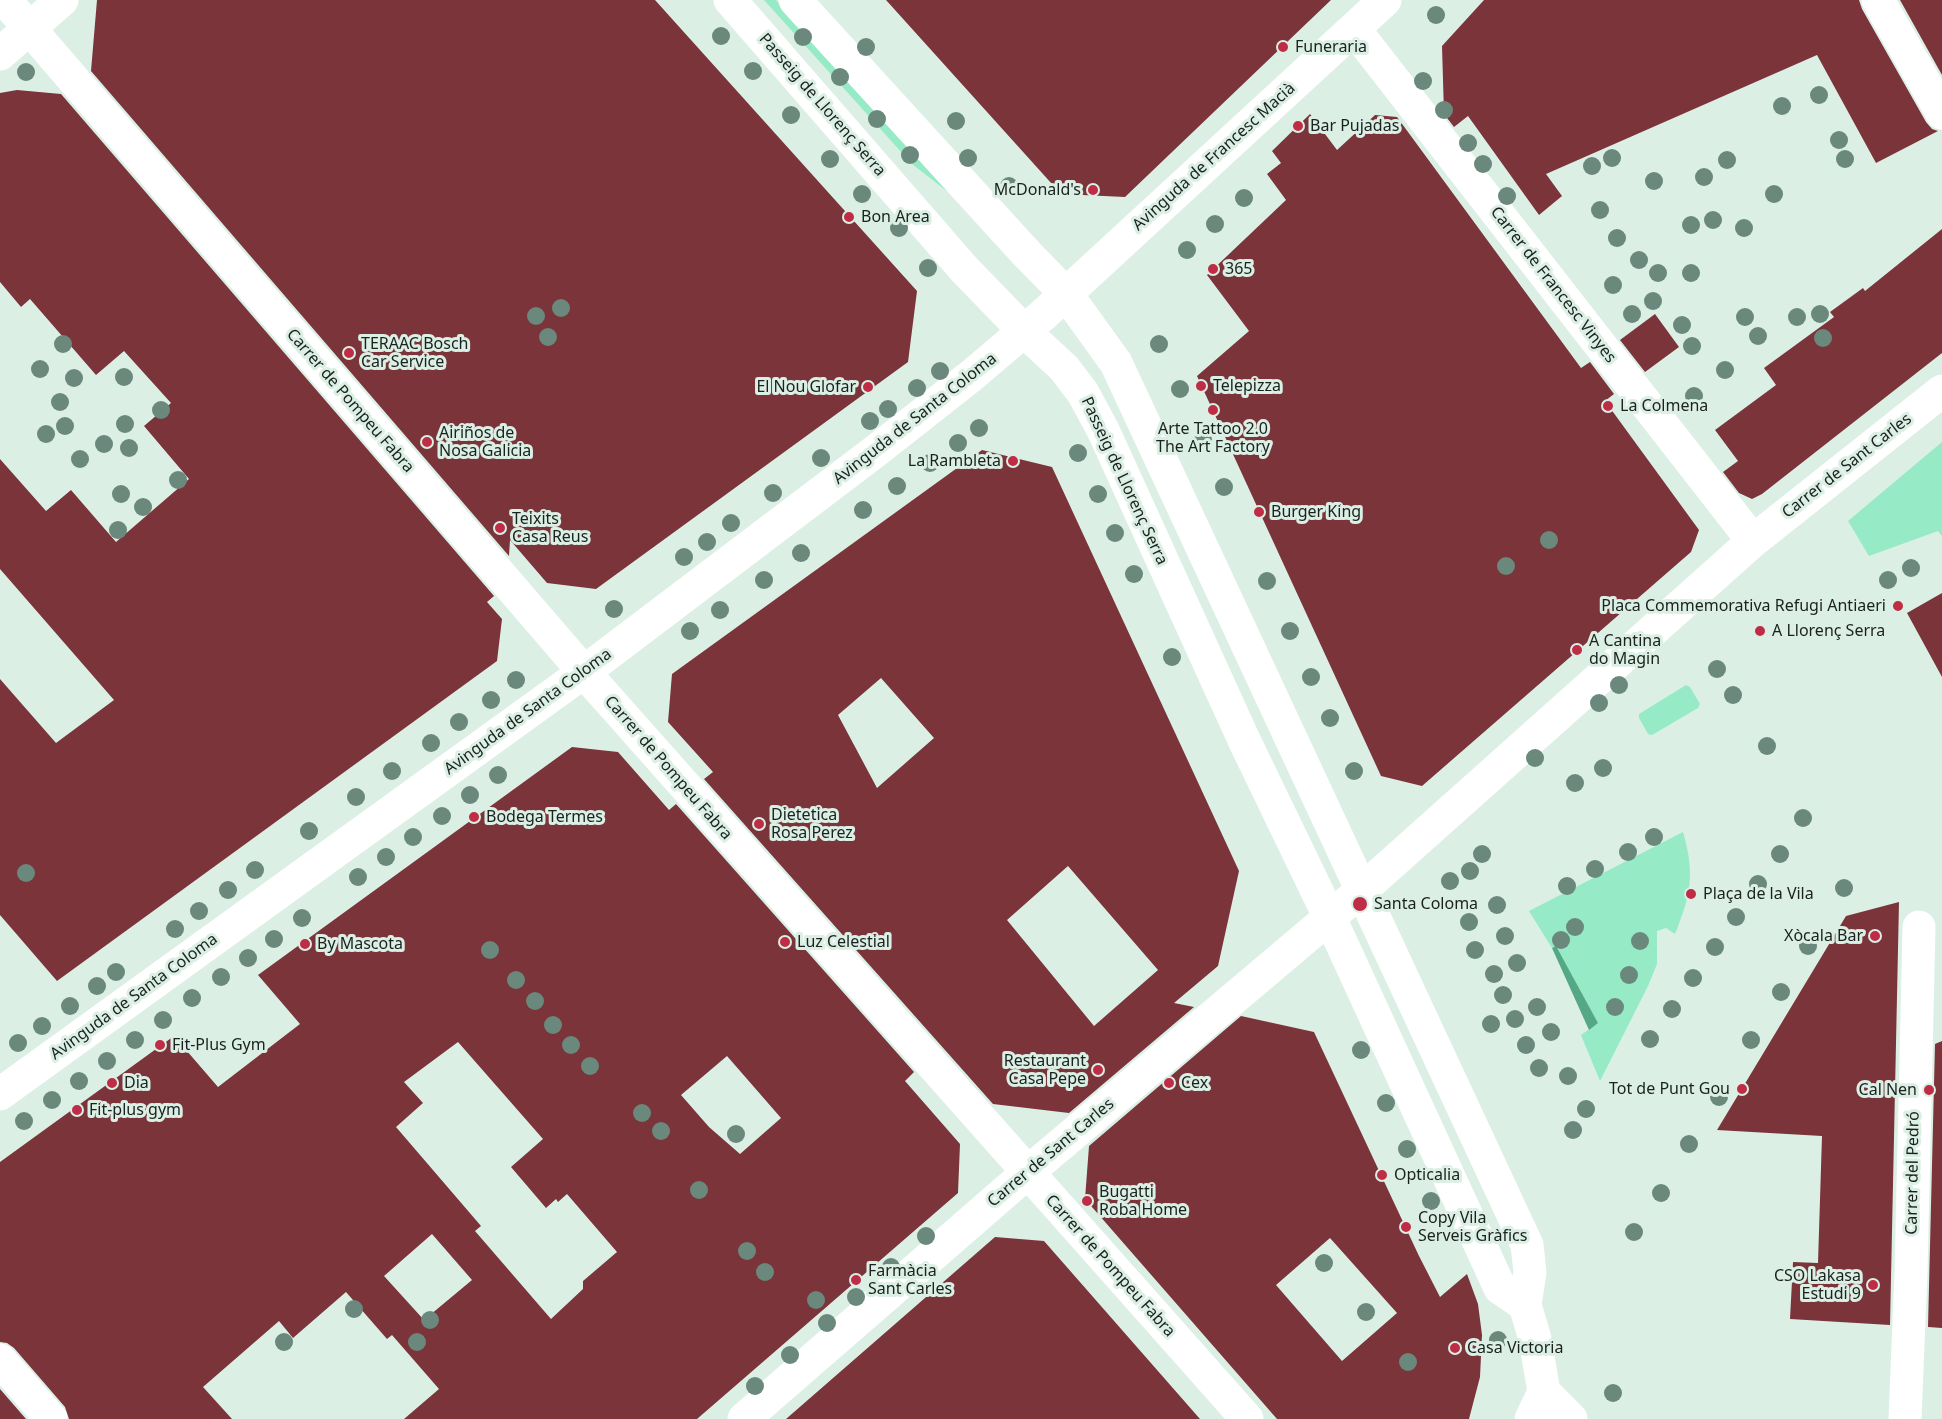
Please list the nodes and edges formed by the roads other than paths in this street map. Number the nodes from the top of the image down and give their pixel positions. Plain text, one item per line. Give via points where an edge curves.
1 (5, 0) edge
2 (62, 0) edge
3 (730, 0) edge
4 (795, 0) edge
5 (1385, 0) edge
6 (1878, 0) edge
7 (29, 29) junction
8 (1354, 29) junction
9 (0, 54) edge
10 (1942, 113) edge
11 (1045, 314) junction
12 (1942, 391) edge
13 (1753, 541) junction
14 (584, 672) junction
15 (1362, 890) junction
16 (1329, 916) junction
17 (1919, 927) dead end
18 (0, 1094) edge
19 (1027, 1173) junction
20 (1525, 1305) junction
21 (0, 1360) edge
22 (1538, 1405) edge
23 (51, 1419) edge
24 (744, 1419) edge
25 (1246, 1419) edge
26 (1571, 1419) edge
27 (1905, 1419) edge

1 - 7 street, Carrer de Pompeu Fabra
2 - 7 street
3 - 11 street, Passeig de Llorenç Serra via 964,268
4 - 11 street, Passeig de Llorenç Serra via 1019,246
5 - 8 street, Avinguda de Francesc Macià
6 - 10 street
7 - 9 street
7 - 14 street, Carrer de Pompeu Fabra
8 - 11 street, Avinguda de Francesc Macià
8 - 13 street, Carrer de Francesc Vinyes
11 - 14 street, Avinguda de Santa Coloma via 873,453
11 - 15 street, Passeig de Llorenç Serra via 1100,339 1116,363
11 - 16 street, Passeig de Llorenç Serra via 1064,368 1103,430
12 - 13 street, Carrer de Sant Carles
13 - 15 street
14 - 18 street, Avinguda de Santa Coloma
14 - 19 street, Carrer de Pompeu Fabra
15 - 16 street, Carrer de Sant Carles
15 - 20 street via 1527,1245 1530,1272
16 - 19 street, Carrer de Sant Carles
16 - 20 street via 1500,1288
17 - 27 street, Carrer del Pedró
19 - 24 street, Carrer de Sant Carles
19 - 25 street, Carrer de Pompeu Fabra
20 - 22 street via 1535,1339
21 - 23 street
22 - 26 street

